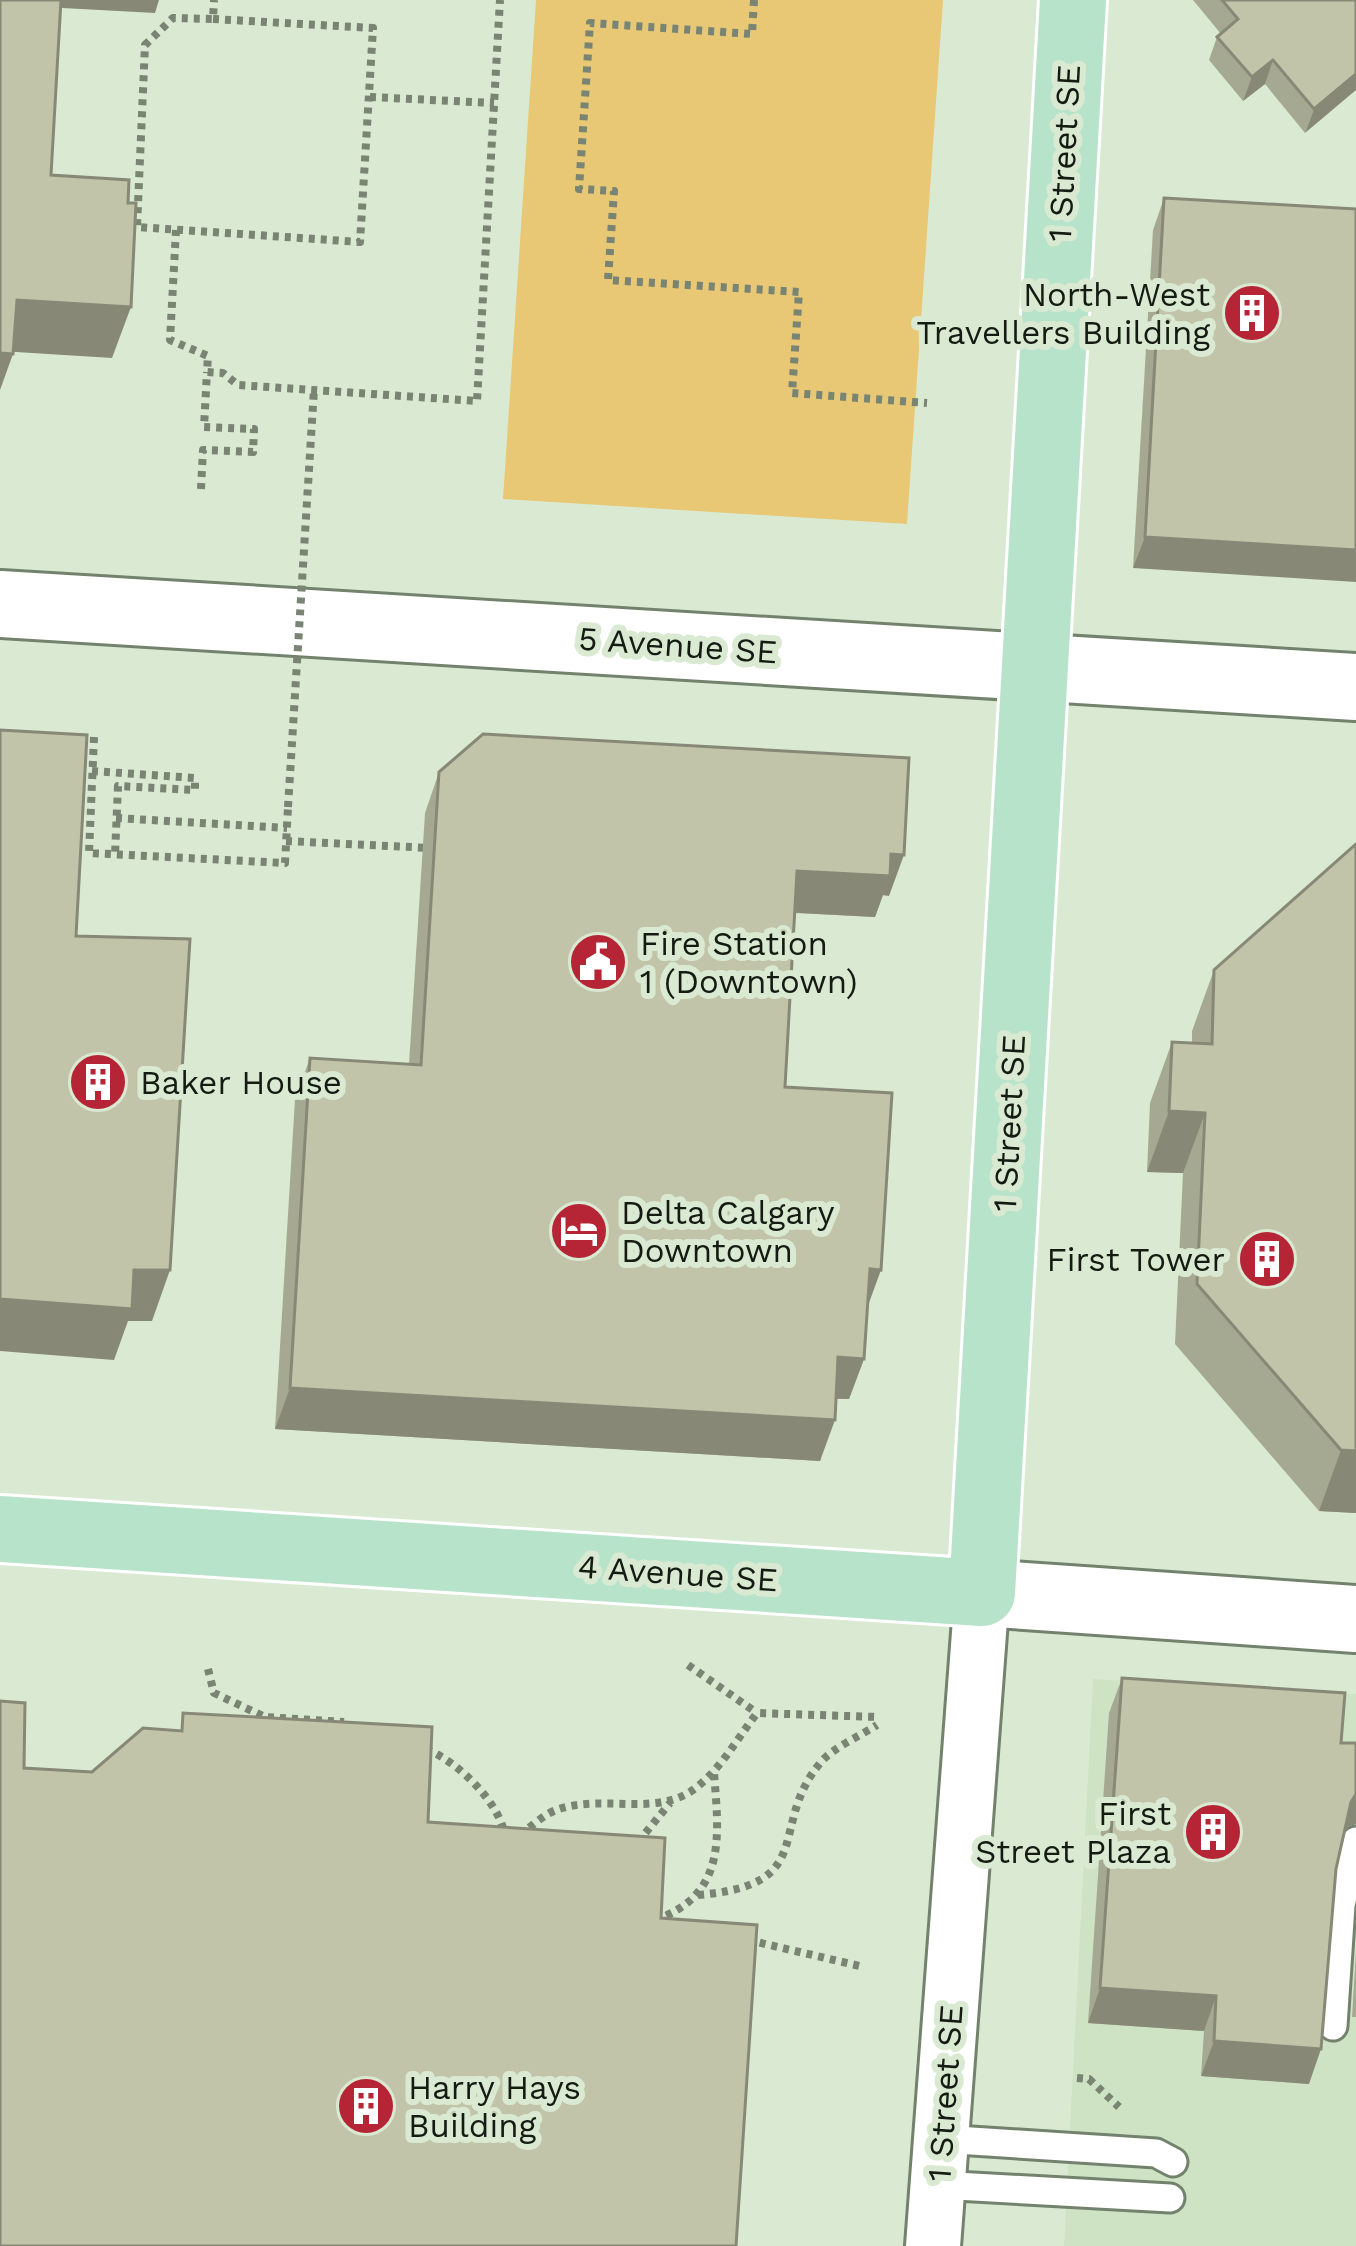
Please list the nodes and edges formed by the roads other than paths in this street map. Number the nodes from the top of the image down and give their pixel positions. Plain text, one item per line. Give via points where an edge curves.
1 (1073, 0) edge
2 (0, 604) edge
3 (1034, 667) junction
4 (1356, 687) edge
5 (0, 1529) edge
6 (982, 1593) junction
7 (1356, 1618) edge
8 (1356, 1841) edge
9 (1333, 2026) dead end
10 (940, 2162) junction
11 (1173, 2162) dead end
12 (1170, 2198) dead end
13 (933, 2246) edge

1 - 3 main road, 1 Street SE
2 - 3 main road, 5 Avenue SE
3 - 4 main road, 5 Avenue SE
3 - 6 main road, 1 Street SE
5 - 6 main road, 4 Avenue SE
6 - 7 main road, 4 Avenue SE
6 - 10 street, 1 Street SE
8 - 9 lane via 1341,1904
10 - 11 lane via 1156,2153
10 - 12 lane
10 - 13 street, 1 Street SE

